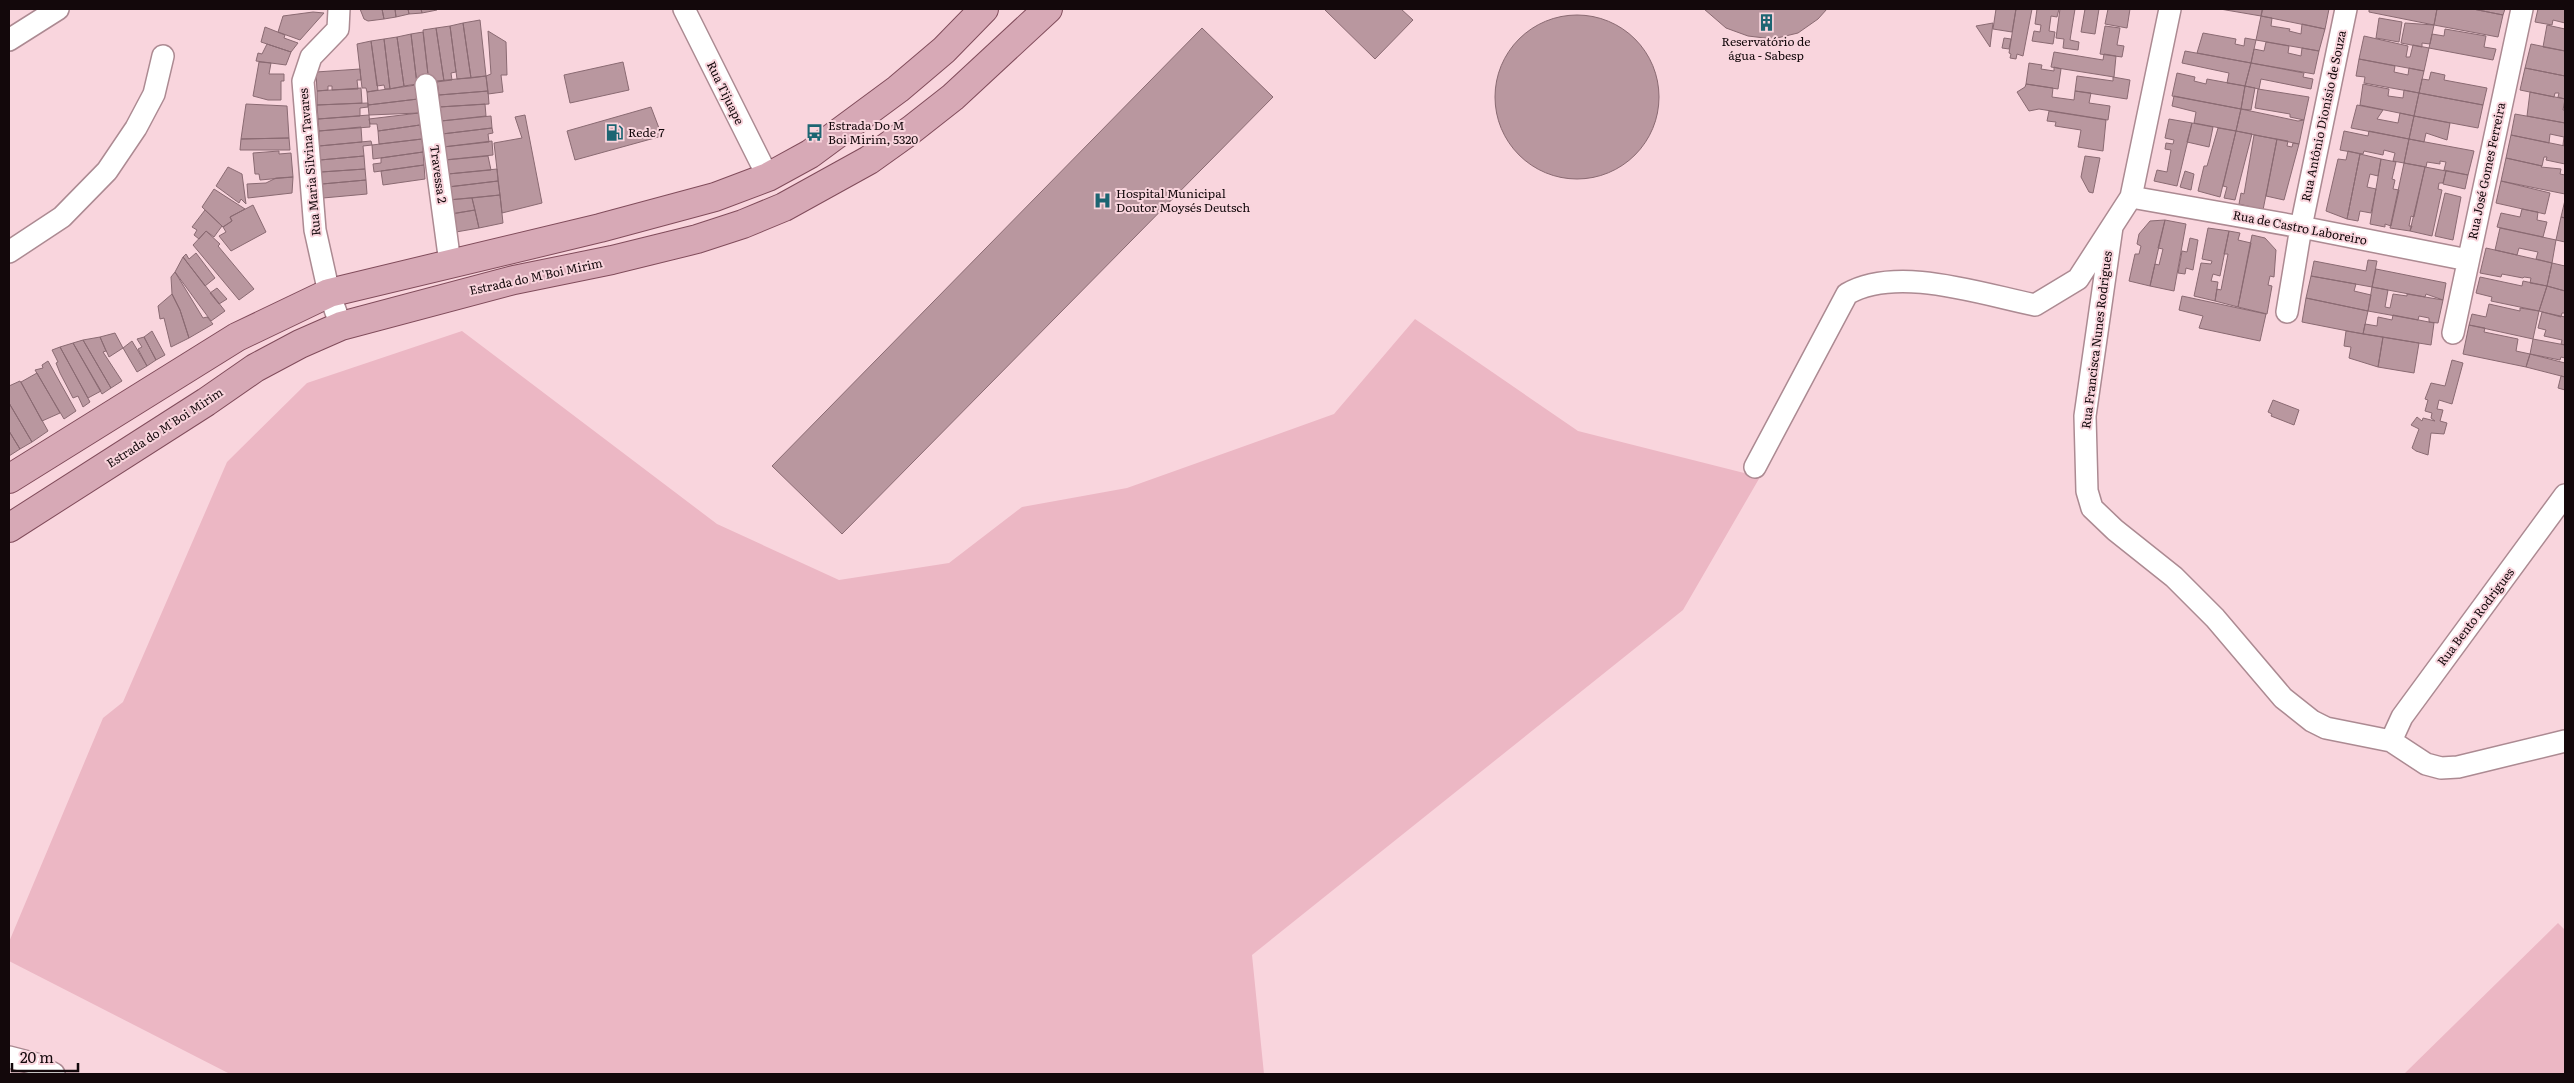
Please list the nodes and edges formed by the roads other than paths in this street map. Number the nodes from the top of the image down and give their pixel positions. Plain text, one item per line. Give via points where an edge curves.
1 (58, 9) edge
2 (340, 9) edge
3 (684, 9) edge
4 (985, 9) edge
5 (1048, 9) edge
6 (2170, 9) edge
7 (2346, 9) edge
8 (2522, 9) edge
9 (9, 40) edge
10 (1014, 40) junction
11 (163, 56) dead end
12 (426, 85) dead end
13 (768, 177) junction
14 (2131, 197) junction
15 (2112, 227) junction
16 (2301, 227) junction
17 (9, 252) edge
18 (2468, 260) junction
19 (450, 263) junction
20 (329, 293) junction
21 (2287, 312) dead end
22 (341, 326) junction
23 (2454, 333) dead end
24 (1755, 467) dead end
25 (9, 479) edge
26 (2565, 495) edge
27 (9, 528) edge
28 (2391, 741) junction
29 (2565, 742) edge
30 (9, 1057) edge
31 (54, 1074) edge

1 - 9 street
2 - 20 street, Rua Maria Silvina Tavares via 338,29 311,57 303,81 315,230
3 - 13 street, Rua Tijuape
4 - 10 main road
4 - 13 main road via 898,89 810,154
5 - 10 main road, Estrada do M'Boi Mirim
6 - 14 street
7 - 16 street, Rua Antônio Dionísio de Souza
8 - 18 street, Rua José Gomes Ferreira
10 - 22 main road, Estrada do M'Boi Mirim via 953,97 869,160 784,207 697,239 485,287
11 - 17 street via 154,94 107,171 62,217
12 - 19 street, Travessa 2
13 - 19 main road via 705,200
14 - 15 street
14 - 16 street, Rua de Castro Laboreiro
15 - 24 street via 2078,279 2035,305 1909,280 1859,287 1847,294
15 - 28 street, Rua Francisca Nunes Rodrigues via 2085,416 2086,482 2092,508 2174,577 2215,618 2283,698 2312,721 2326,728
16 - 18 street, Rua de Castro Laboreiro
16 - 21 street, Rua Antônio Dionísio de Souza
18 - 23 street, Rua José Gomes Ferreira
19 - 20 main road
20 - 22 street, Rua Maria Silvina Tavares
20 - 25 main road via 238,337
22 - 27 main road, Estrada do M'Boi Mirim via 254,368
26 - 28 street, Rua Bento Rodrigues via 2402,717
28 - 29 street, Rua Francisca Nunes Rodrigues via 2426,764 2441,768 2458,767
30 - 31 street via 36,1064

